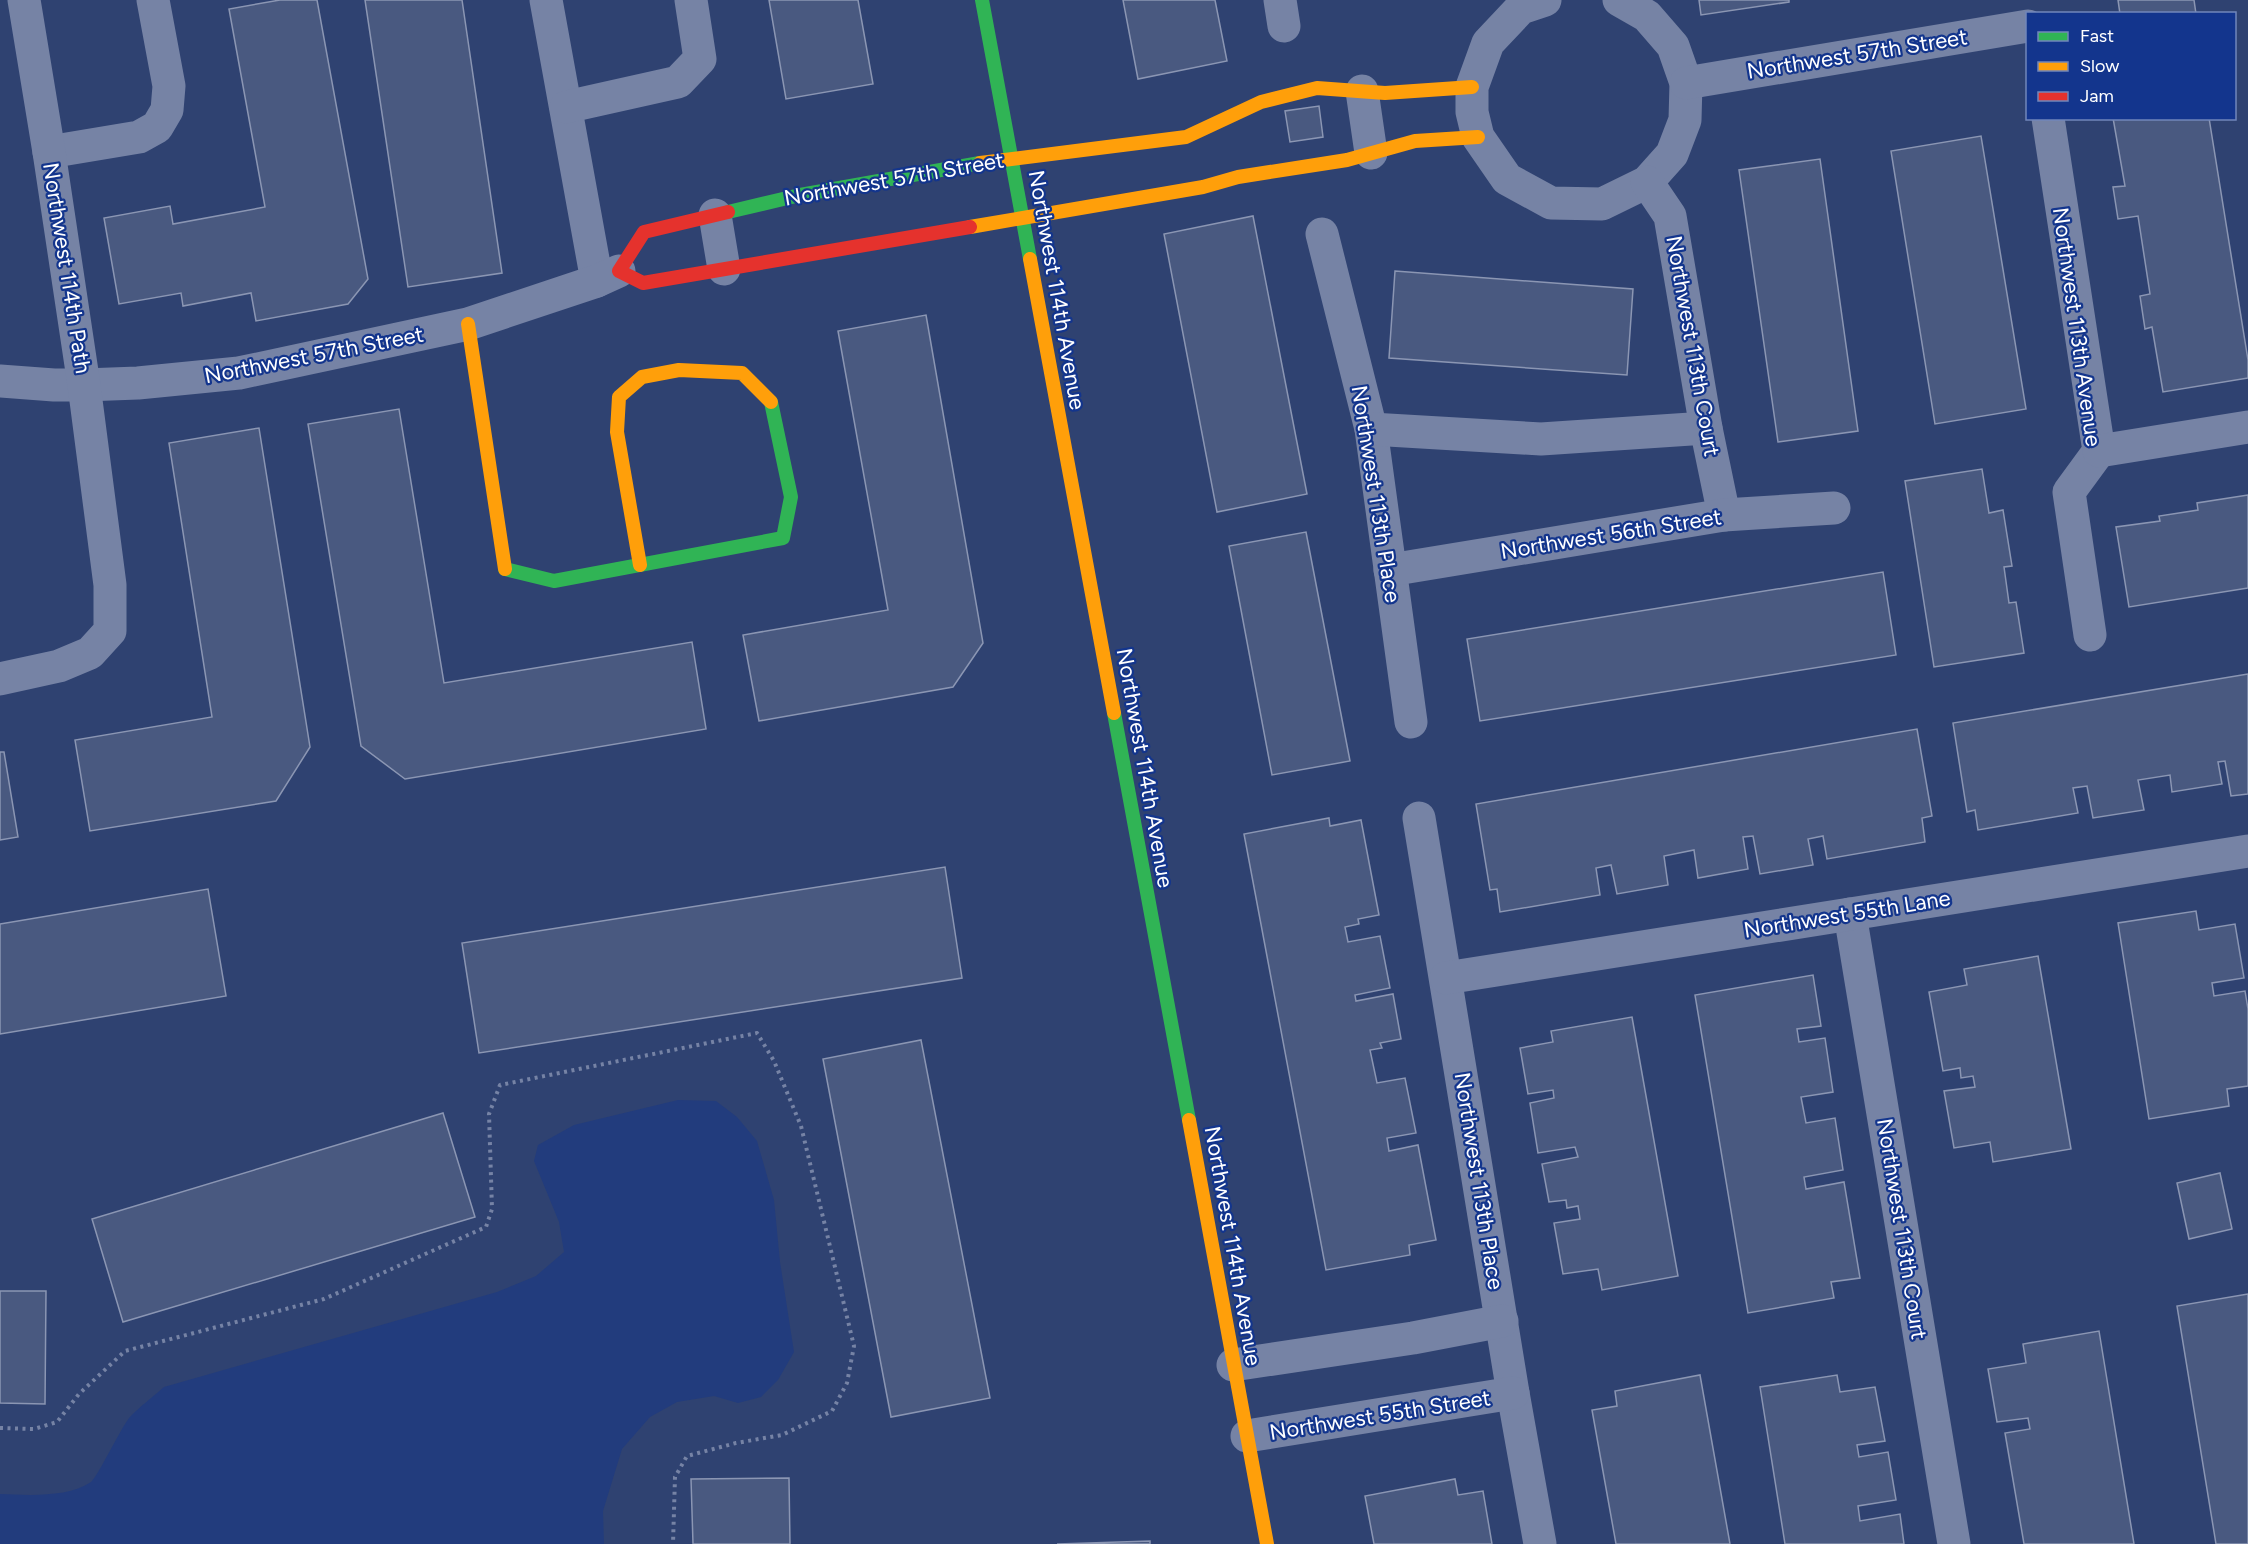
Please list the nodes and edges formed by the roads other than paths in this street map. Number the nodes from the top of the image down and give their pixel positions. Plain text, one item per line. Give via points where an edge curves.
1 (24, 0) edge
2 (153, 0) edge
3 (546, 0) edge
4 (691, 0) edge
5 (982, 0) edge
6 (1545, 0) edge
7 (1619, 0) edge
8 (2026, 26) edge
9 (1686, 83) junction
10 (1472, 87) junction
11 (1362, 92) junction
12 (566, 107) junction
13 (2048, 120) edge
14 (1478, 137) junction
15 (49, 152) junction
16 (1371, 153) junction
17 (1011, 158) junction
18 (1647, 182) junction
19 (715, 215) junction
20 (1022, 219) junction
21 (1322, 234) dead end
22 (724, 269) junction
23 (608, 276) junction
24 (468, 324) junction
25 (0, 381) edge
26 (84, 385) junction
27 (2248, 427) edge
28 (1371, 429) junction
29 (1706, 429) junction
30 (2099, 451) junction
31 (1834, 508) dead end
32 (1724, 515) junction
33 (640, 565) junction
34 (1390, 570) junction
35 (2090, 635) dead end
36 (0, 679) edge
37 (1411, 722) dead end
38 (1419, 818) dead end
39 (2248, 851) edge
40 (1850, 914) junction
41 (1446, 978) junction
42 (1502, 1322) junction
43 (1233, 1365) junction
44 (1513, 1394) junction
45 (1247, 1436) junction
46 (1267, 1544) edge
47 (1540, 1544) edge
48 (1954, 1544) edge

1 - 15 street, Northwest 114th Path
2 - 15 street, Northwest 114th Path via 169,86 167,110 157,127 139,137
3 - 12 street
4 - 12 street via 700,59 678,82
5 - 17 street, Northwest 114th Avenue
6 - 10 street via 1521,8 1488,43
7 - 9 street via 1647,16 1673,46
8 - 9 street, Northwest 57th Street
9 - 18 street via 1685,120 1672,154
10 - 11 street, Northwest 57th Street
10 - 14 street
11 - 16 street
11 - 17 street, Northwest 57th Street via 1317,88 1261,102 1185,137
12 - 23 street
13 - 30 street, Northwest 113th Avenue
14 - 16 street via 1415,141
14 - 18 street via 1507,178 1551,203 1602,204
15 - 26 street, Northwest 114th Path
16 - 20 street via 1238,177 1203,188
17 - 19 street, Northwest 57th Street via 800,195
17 - 20 street, Northwest 114th Avenue
18 - 29 street, Northwest 113th Court via 1670,216
19 - 22 street
19 - 23 street, Northwest 57th Street via 644,232
20 - 22 street
20 - 43 street, Northwest 114th Avenue
21 - 28 street, Northwest 113th Place
22 - 23 street via 643,283
23 - 24 street, Northwest 57th Street
24 - 26 street, Northwest 57th Street via 239,374
24 - 33 street via 505,570 554,580
25 - 26 street, Northwest 57th Street
26 - 36 street, Northwest 114th Path via 110,585 110,631 90,653 59,666
27 - 30 street
28 - 29 street via 1541,439
28 - 34 street, Northwest 113th Place
29 - 32 street, Northwest 113th Court
30 - 35 street, Northwest 113th Avenue via 2069,492
31 - 32 street, Northwest 56th Street
32 - 34 street, Northwest 56th Street
33 - 33 street via 617,432 619,397 642,377 680,370 742,373 772,404 791,497 783,538
34 - 37 street, Northwest 113th Place
38 - 41 street, Northwest 113th Place
39 - 40 street, Northwest 55th Lane
40 - 41 street, Northwest 55th Lane
40 - 48 street, Northwest 113th Court
41 - 42 street, Northwest 113th Place
42 - 43 street
42 - 44 street, Northwest 113th Place
43 - 45 street, Northwest 114th Avenue
44 - 45 street, Northwest 55th Street
44 - 47 street, Northwest 113th Place
45 - 46 street, Northwest 114th Avenue

